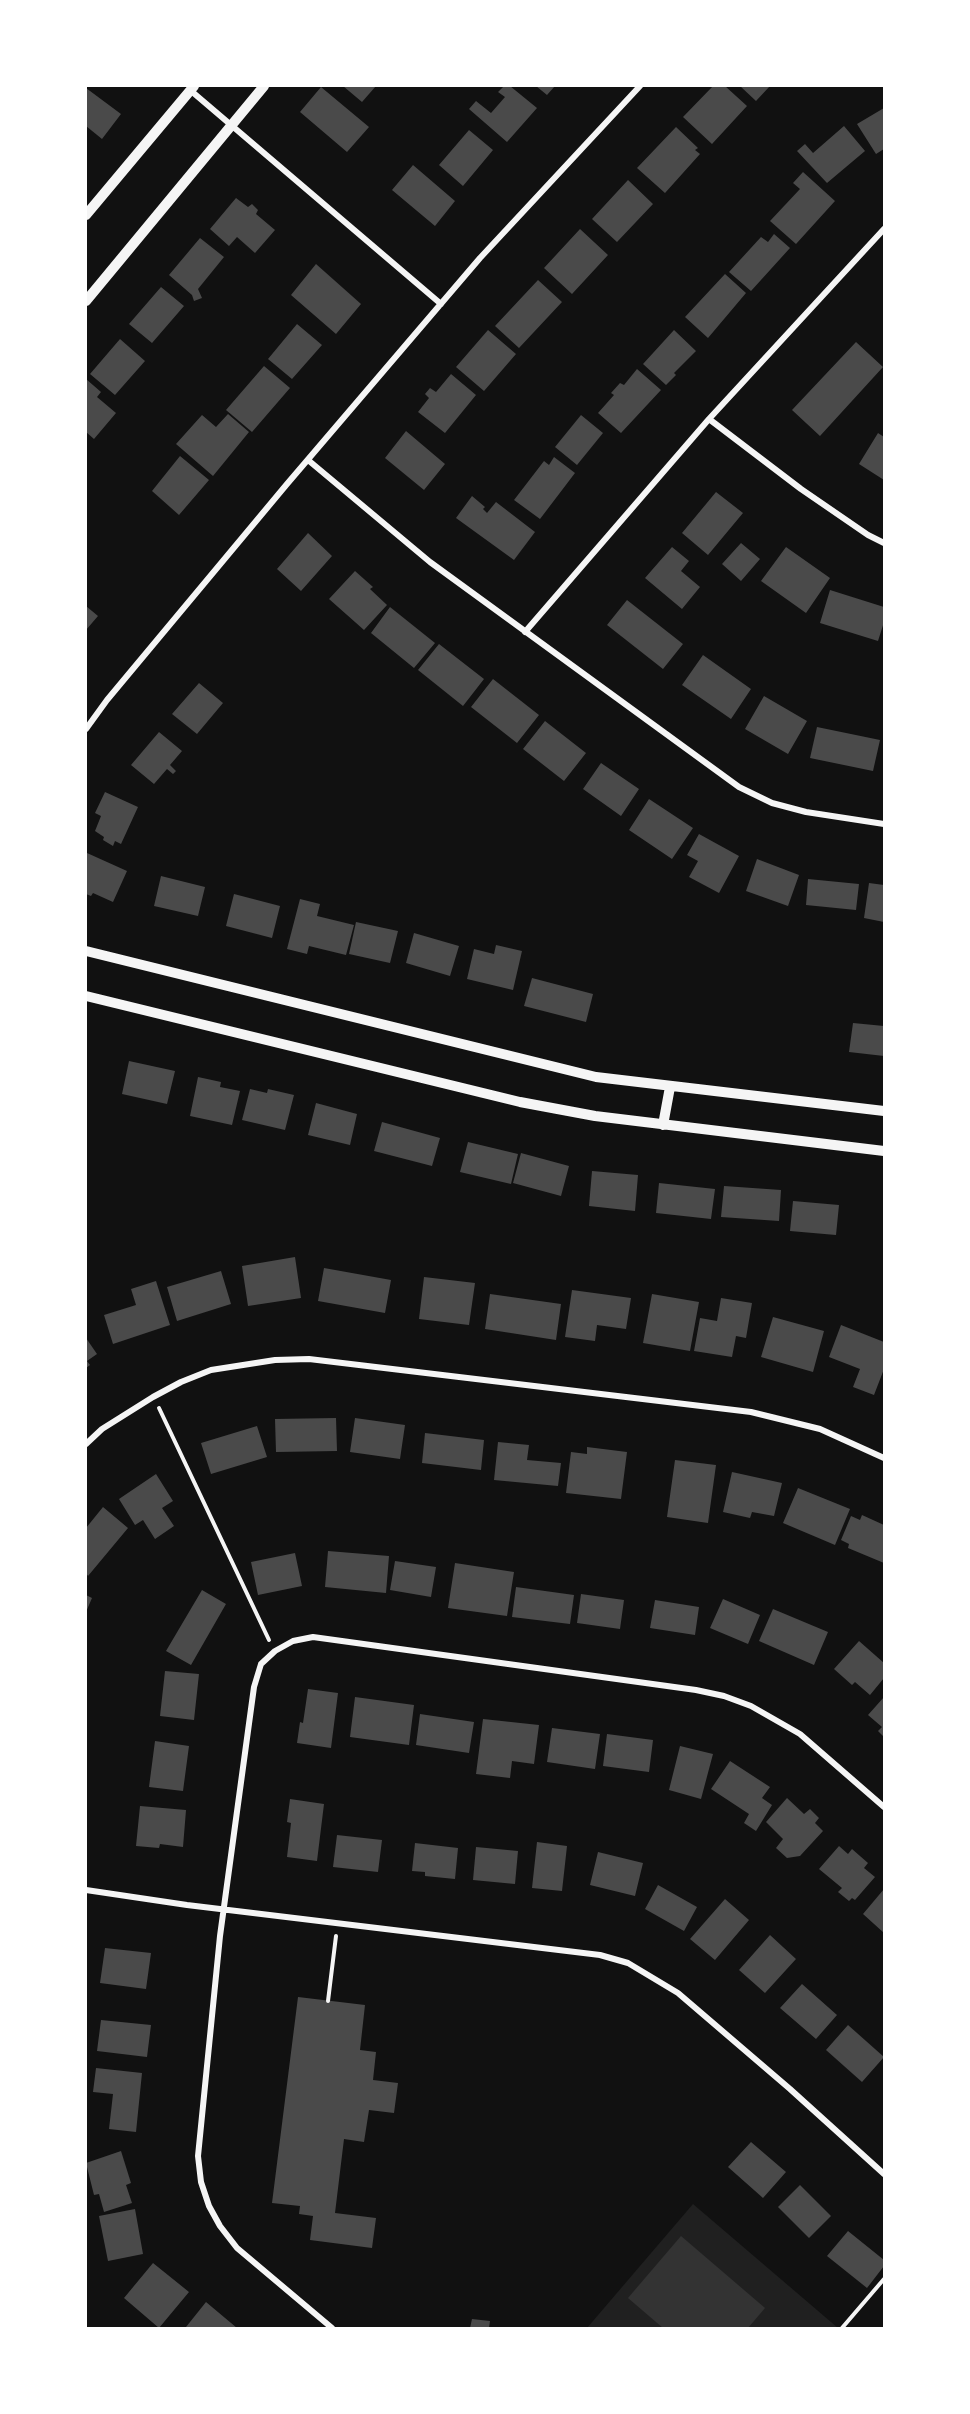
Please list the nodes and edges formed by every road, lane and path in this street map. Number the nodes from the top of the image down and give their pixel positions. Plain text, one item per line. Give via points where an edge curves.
1 (264, 86) edge
2 (640, 86) edge
3 (192, 88) edge
4 (231, 125) junction
5 (86, 215) edge
6 (885, 229) edge
7 (86, 301) edge
8 (441, 304) junction
9 (709, 419) junction
10 (308, 460) junction
11 (885, 543) edge
12 (525, 632) junction
13 (86, 729) edge
14 (885, 824) edge
15 (86, 951) edge
16 (86, 996) edge
17 (670, 1087) junction
18 (885, 1111) edge
19 (663, 1125) junction
20 (885, 1151) edge
21 (153, 1397) junction
22 (86, 1444) edge
23 (885, 1458) edge
24 (275, 1651) junction
25 (885, 1807) edge
26 (86, 1890) edge
27 (224, 1909) junction
28 (337, 1923) junction
29 (328, 2001) dead end
30 (885, 2174) edge
31 (885, 2279) edge
32 (332, 2328) edge
33 (842, 2328) edge

1 - 4 street
2 - 8 street
3 - 4 street
3 - 5 street
4 - 7 street
4 - 8 street
6 - 9 street
8 - 10 street
9 - 11 street via 801,489
9 - 12 street
10 - 12 street via 430,562
10 - 13 street
12 - 14 street via 739,787 772,803 806,812
15 - 17 street via 538,1064
16 - 19 street via 520,1102
17 - 18 street
17 - 19 street
19 - 20 street
21 - 22 street via 102,1429
21 - 23 street via 211,1370 244,1363 344,1362 751,1412 820,1429
21 - 24 path
24 - 25 street via 293,1641 313,1637 724,1696 751,1706 800,1734
24 - 27 street via 261,1664 254,1687
26 - 27 street
27 - 28 street
27 - 32 street via 198,2156 201,2182 209,2206 237,2248
28 - 29 path
28 - 30 street via 600,1955 628,1963 678,1993
31 - 33 path

